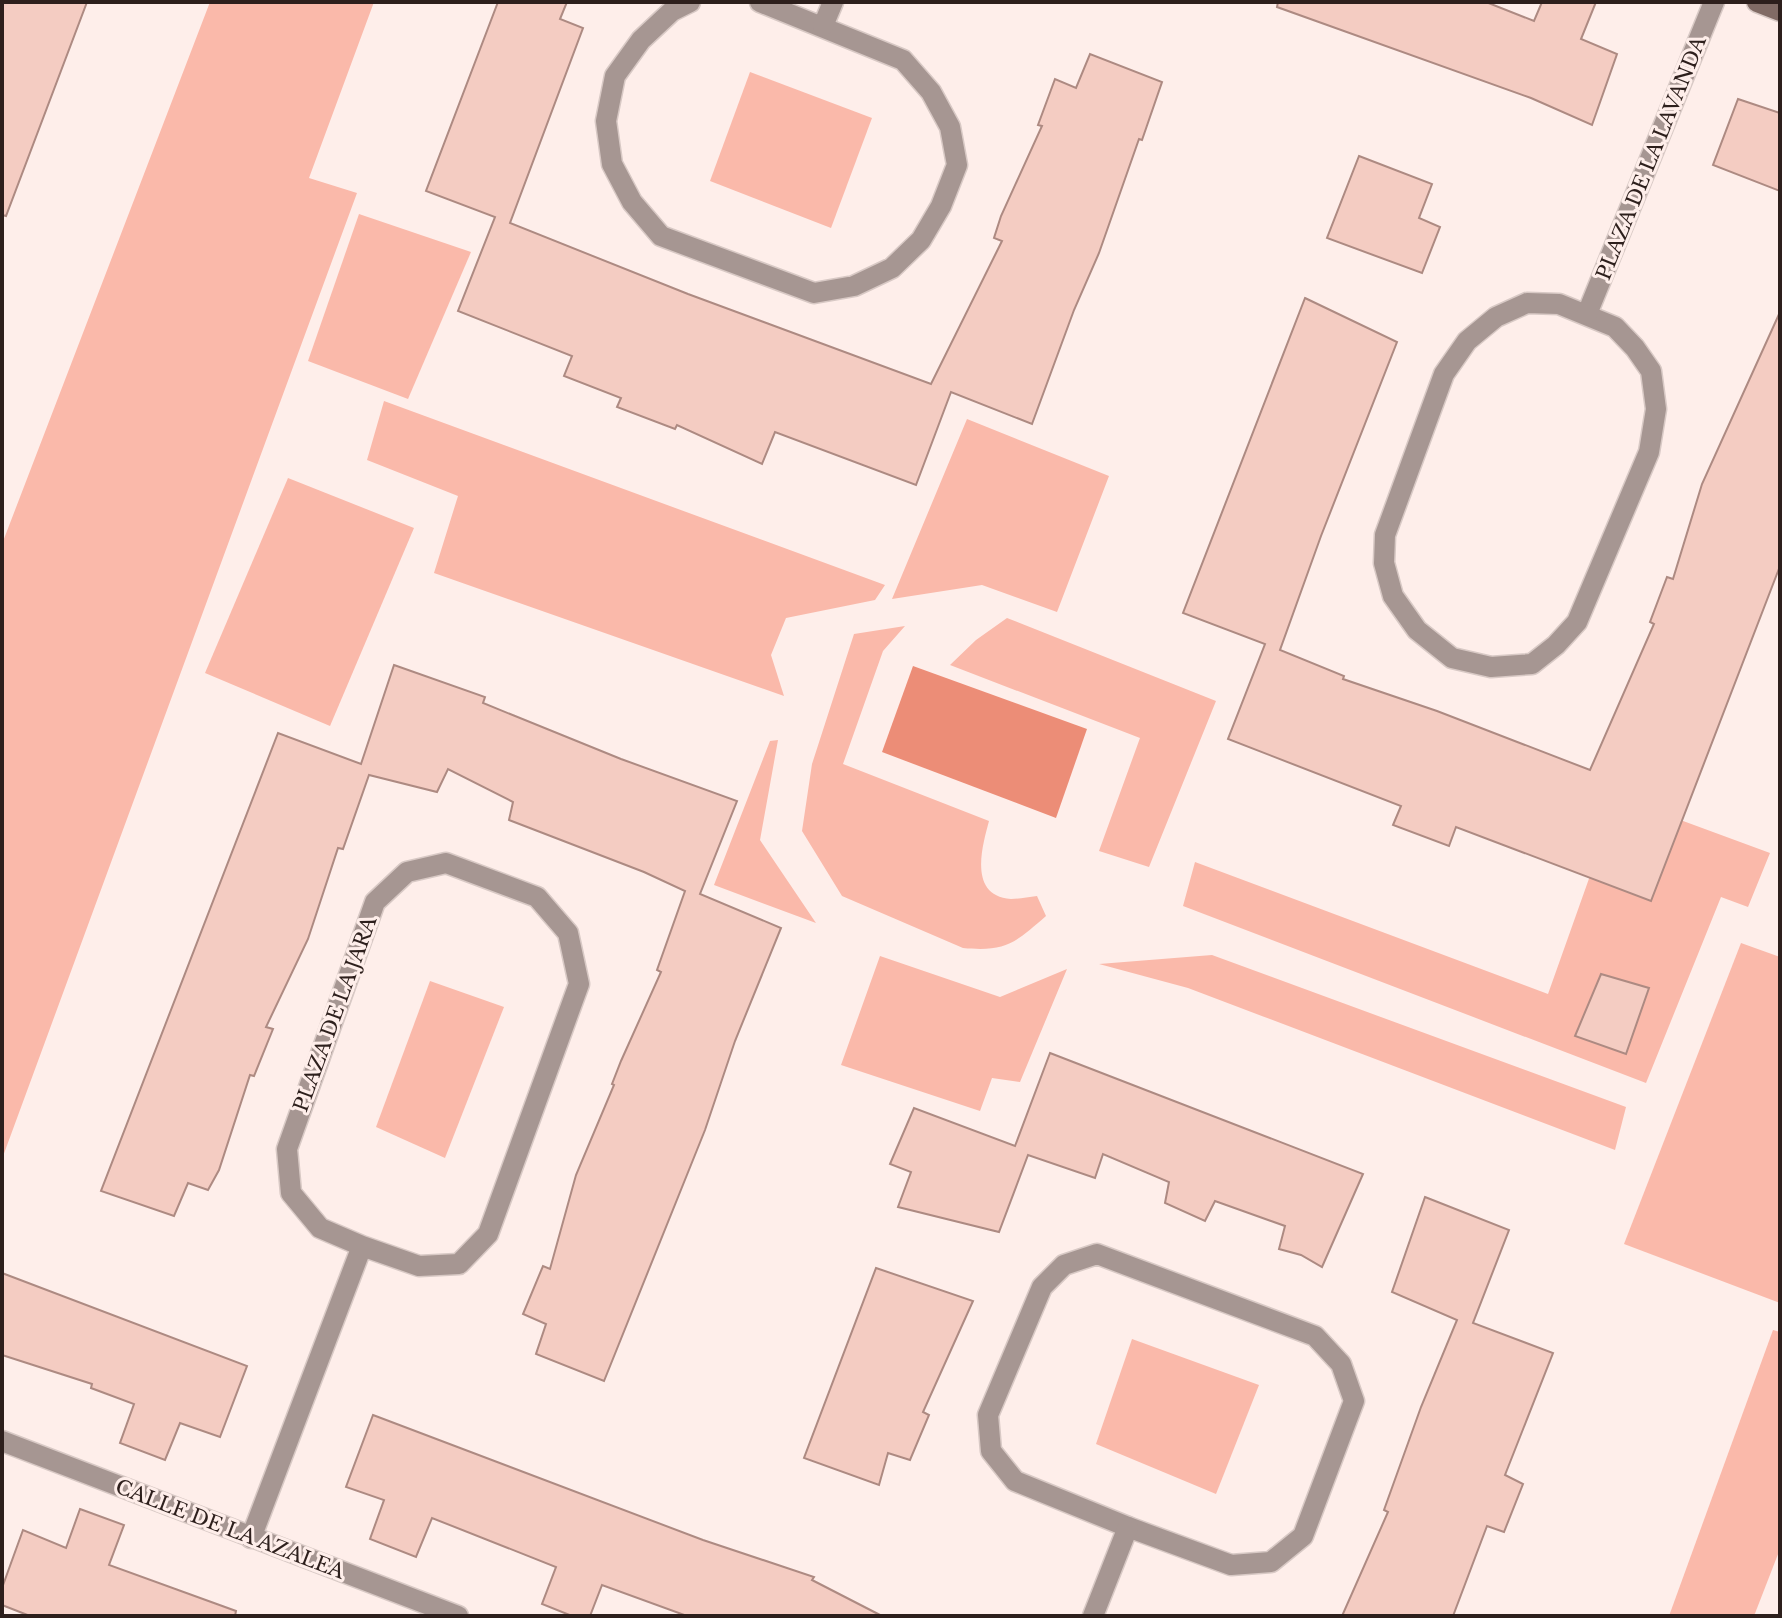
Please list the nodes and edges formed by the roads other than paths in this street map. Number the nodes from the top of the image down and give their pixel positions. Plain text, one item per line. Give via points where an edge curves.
1 (690, 2) edge
2 (760, 2) edge
3 (833, 2) edge
4 (1714, 2) edge
5 (1757, 2) edge
6 (1780, 11) edge
7 (823, 26) junction
8 (1587, 314) junction
9 (362, 1246) junction
10 (2, 1441) edge
11 (1128, 1527) junction
12 (251, 1538) junction
13 (458, 1616) edge
14 (1093, 1616) edge

1 - 7 street via 641,40 615,76 606,121 612,164 632,202 661,236 814,293 854,286 892,268 921,240 957,165 950,127 931,92 903,60
2 - 7 street
3 - 7 street
4 - 8 street, PLAZA DE LA LAVANDA
5 - 6 street
8 - 8 street via 1559,304 1527,303 1496,317 1467,341 1444,374 1385,535 1384,563 1393,596 1409,619 1452,658 1491,667 1532,664 1556,645 1577,622 1649,452 1656,409 1651,371 1615,327
9 - 9 street, PLAZA DE LA JARA via 419,1266 459,1264 488,1234 579,984 568,933 537,897 446,863 407,872 375,902 287,1149 291,1193 320,1228
9 - 12 street
10 - 12 street, CALLE DE LA AZALEA
11 - 11 street via 1231,1565 1271,1562 1303,1536 1354,1401 1341,1364 1315,1336 1097,1254 1064,1265 1042,1287 988,1415 991,1451 1015,1481
11 - 14 street
12 - 13 street, CALLE DE LA AZALEA

